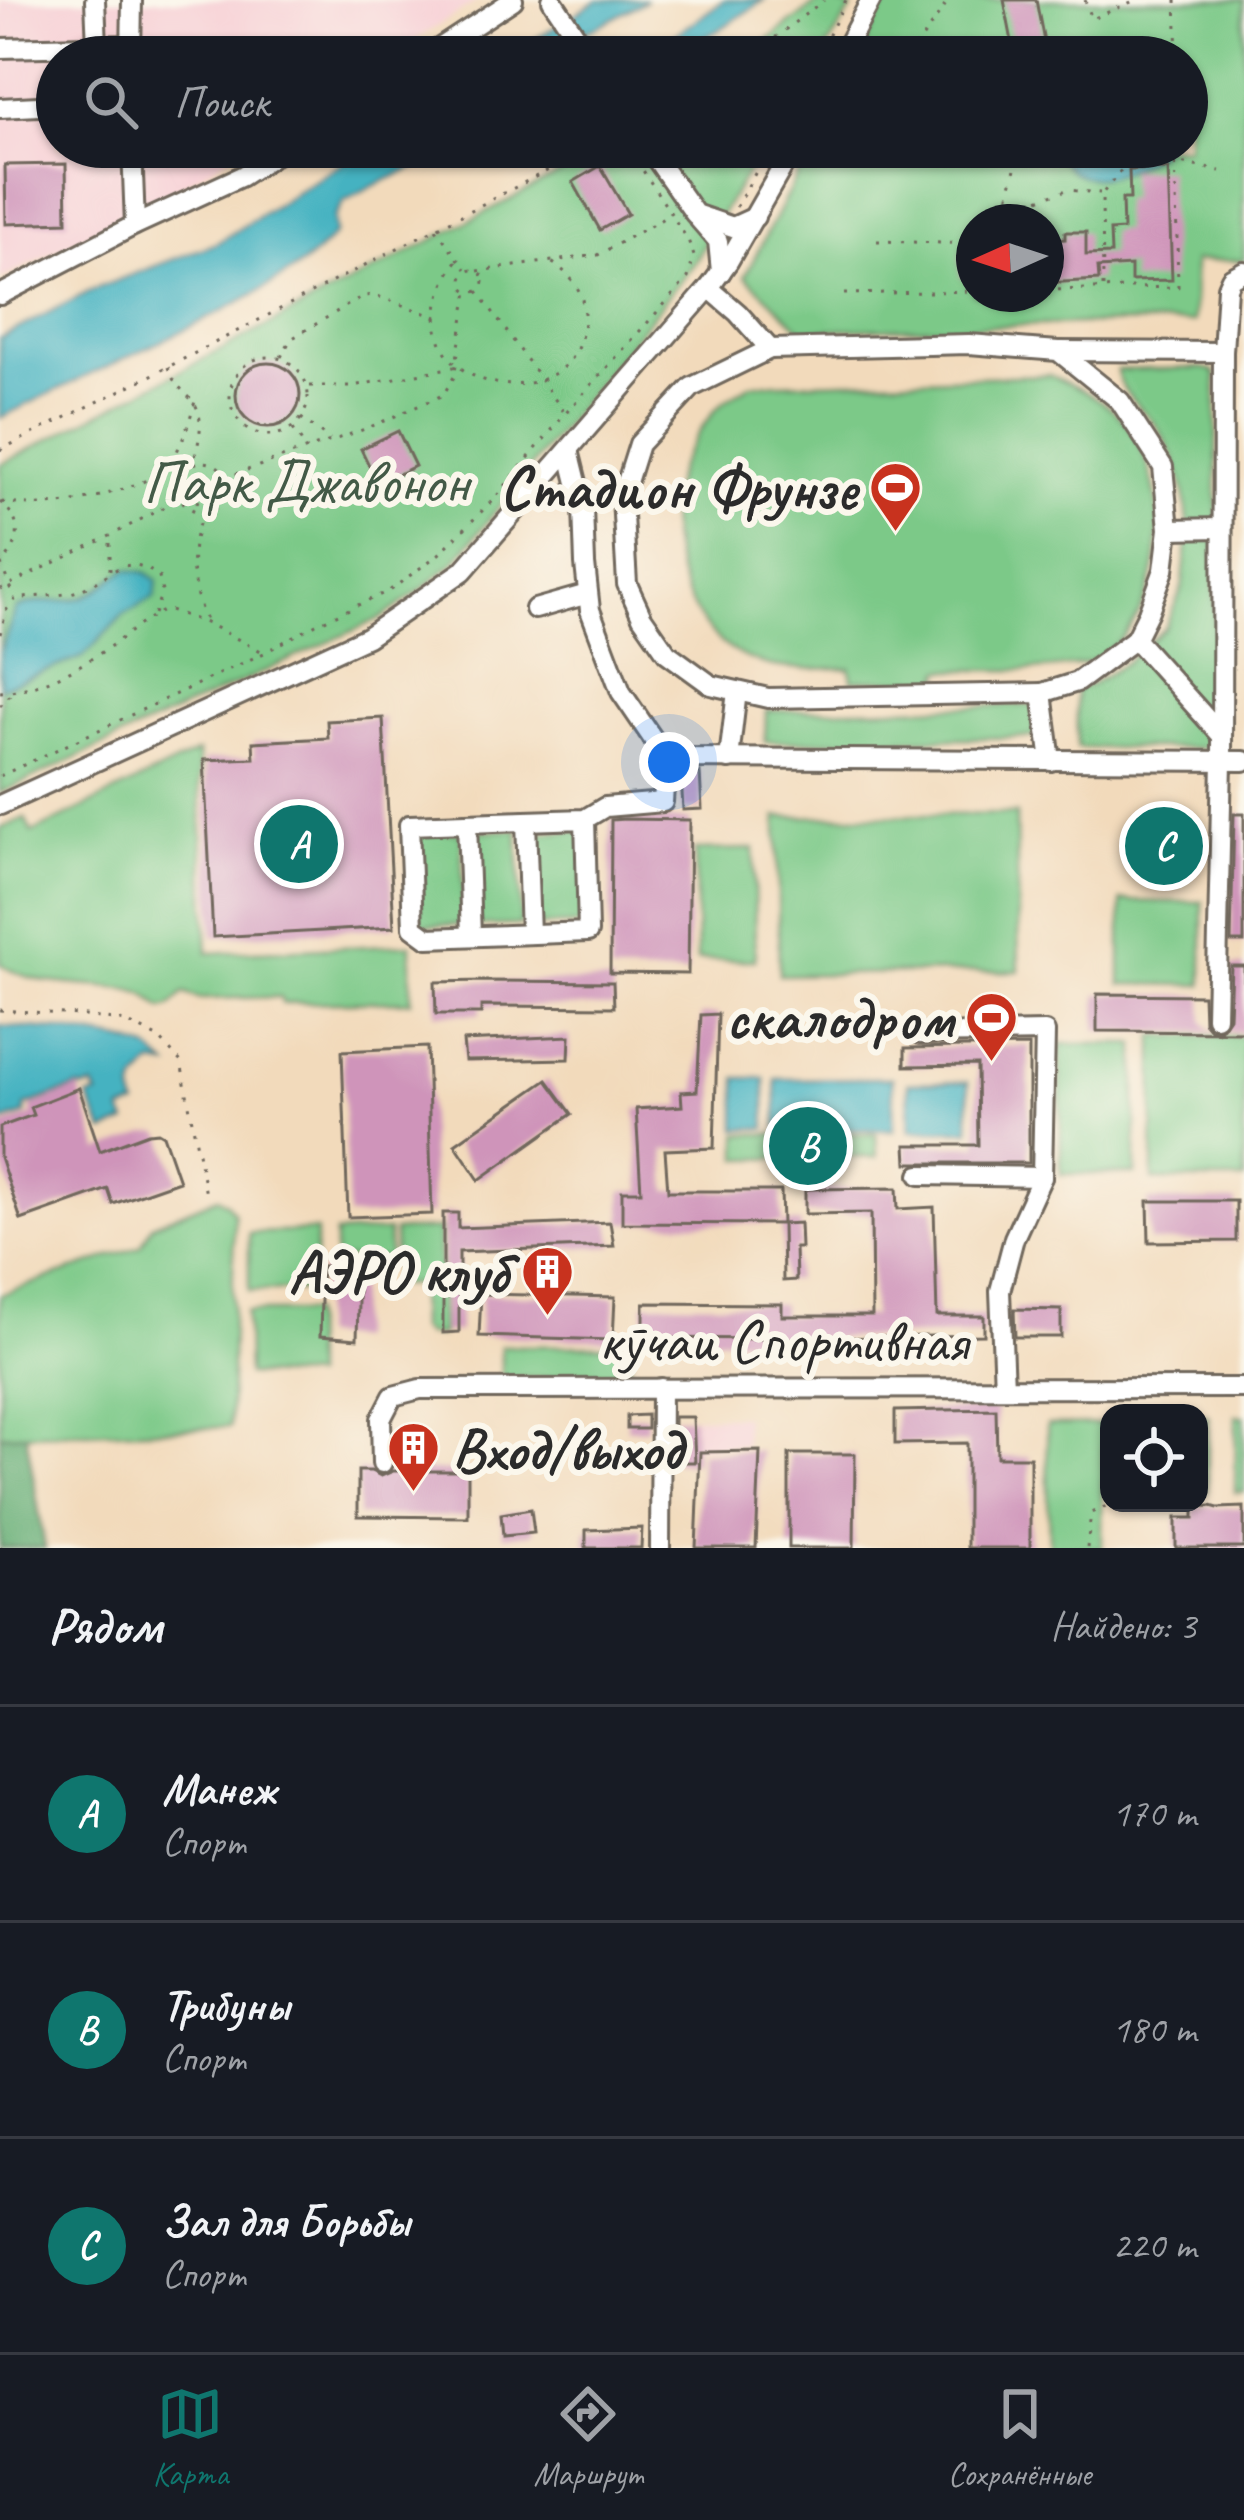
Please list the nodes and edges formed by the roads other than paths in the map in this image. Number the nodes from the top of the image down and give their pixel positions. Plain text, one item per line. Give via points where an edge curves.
1 (94, 0) edge
2 (132, 0) edge
3 (513, 0) edge
4 (552, 0) edge
5 (871, 0) edge
6 (96, 36) edge
7 (131, 36) edge
8 (458, 36) edge
9 (576, 36) edge
10 (852, 36) edge
11 (36, 47) edge
12 (0, 48) edge
13 (36, 106) edge
14 (0, 108) edge
15 (133, 168) edge
16 (254, 168) edge
17 (654, 168) edge
18 (782, 168) edge
19 (695, 214) junction
20 (755, 217) junction
21 (135, 225) junction
22 (1244, 272) edge
23 (715, 280) junction
24 (0, 295) edge
25 (770, 350) junction
26 (1058, 351) junction
27 (1223, 352) junction
28 (569, 450) junction
29 (1222, 528) junction
30 (1169, 529) junction
31 (588, 594) junction
32 (535, 609) dead end
33 (1135, 639) junction
34 (737, 691) junction
35 (1042, 693) junction
36 (1222, 736) junction
37 (666, 758) junction
38 (729, 759) junction
39 (1051, 761) junction
40 (1222, 761) junction
41 (1244, 761) edge
42 (0, 805) edge
43 (585, 819) junction
44 (526, 821) junction
45 (467, 823) junction
46 (530, 934) junction
47 (471, 936) junction
48 (1216, 1017) dead end
49 (920, 1034) dead end
50 (920, 1174) dead end
51 (1042, 1177) junction
52 (661, 1388) junction
53 (1004, 1388) junction
54 (1244, 1388) edge
55 (382, 1463) dead end
56 (660, 1548) edge

1 - 6 street
2 - 7 street
3 - 8 street
4 - 9 street
5 - 10 street
11 - 12 street
13 - 14 street
15 - 21 street
16 - 21 street
17 - 19 street
18 - 20 street
19 - 20 street via 733,227
19 - 23 street via 718,241
20 - 23 street
21 - 24 street
22 - 27 street via 1227,287
23 - 25 street
23 - 28 street
25 - 26 street via 968,344
25 - 34 street via 692,387 639,444 622,498 627,584 642,617 667,653 711,685
26 - 27 street
26 - 30 street via 1120,401 1163,467
27 - 29 street
28 - 31 street via 583,507
28 - 42 street via 464,571 368,638
29 - 30 street
29 - 36 street
30 - 33 street via 1164,570
31 - 32 street
31 - 37 street via 621,692
33 - 35 street via 1077,682
33 - 36 street
34 - 35 street via 768,698
34 - 38 street
35 - 39 street
36 - 40 street
37 - 38 street
37 - 43 street via 663,802 605,807
38 - 39 street
39 - 40 street
40 - 41 street
40 - 48 street
43 - 44 street
43 - 46 street via 588,932
44 - 45 street
44 - 46 street
45 - 47 street
45 - 47 street via 409,826 413,927 428,938
46 - 47 street
49 - 51 street via 1045,1032
50 - 51 street
51 - 53 street via 1000,1291
52 - 53 street, кӯчаи Спортивная
52 - 55 street, кӯчаи Спортивная via 393,1396 380,1419
52 - 56 street
53 - 54 street, кӯчаи Спортивная

